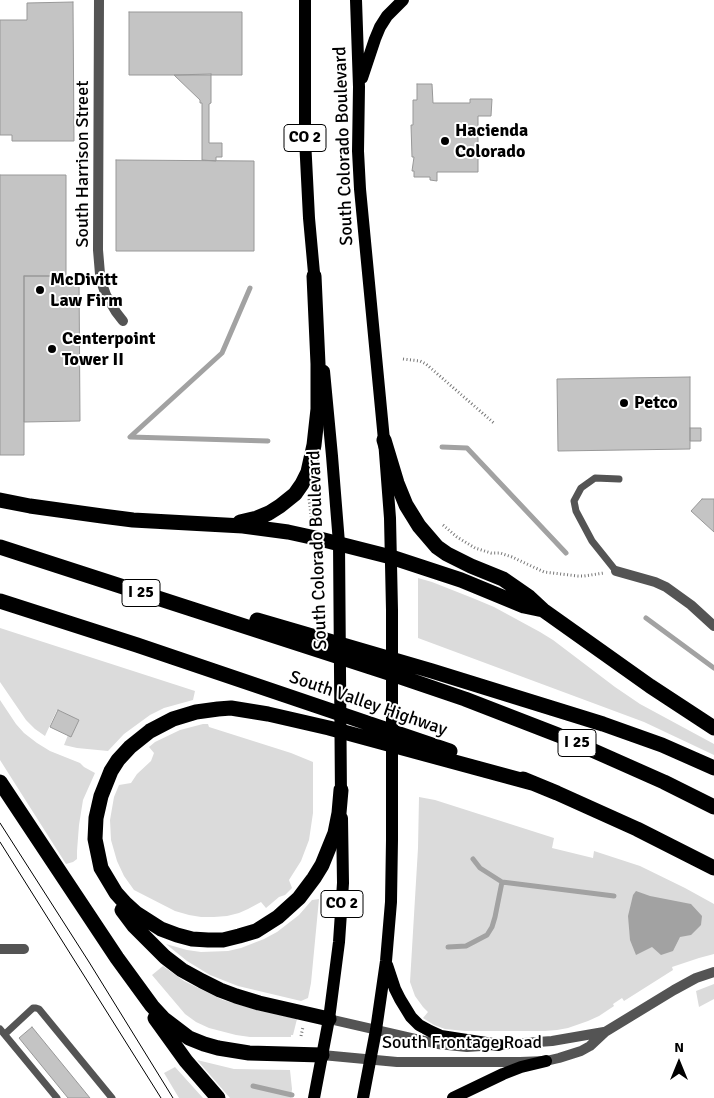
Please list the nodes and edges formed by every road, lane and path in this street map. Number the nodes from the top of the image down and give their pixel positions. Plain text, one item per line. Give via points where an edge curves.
1 (99, 0) edge
2 (305, 0) edge
3 (356, 0) edge
4 (403, 0) edge
5 (359, 87) junction
6 (314, 276) junction
7 (123, 321) dead end
8 (403, 359) dead end
9 (495, 424) dead end
10 (384, 440) junction
11 (619, 479) dead end
12 (308, 491) dead end
13 (0, 500) edge
14 (187, 523) junction
15 (443, 525) dead end
16 (312, 526) dead end
17 (339, 543) junction
18 (0, 547) edge
19 (391, 557) junction
20 (616, 571) junction
21 (85, 575) junction
22 (0, 601) edge
23 (543, 610) junction
24 (714, 626) edge
25 (714, 728) edge
26 (714, 768) edge
27 (0, 782) edge
28 (532, 783) junction
29 (341, 790) junction
30 (714, 807) edge
31 (101, 868) junction
32 (714, 868) edge
33 (0, 949) edge
34 (24, 949) dead end
35 (386, 960) junction
36 (714, 972) edge
37 (131, 978) junction
38 (329, 1018) junction
39 (376, 1030) junction
40 (2, 1032) edge
41 (605, 1032) junction
42 (500, 1045) junction
43 (322, 1055) junction
44 (370, 1059) junction
45 (546, 1061) junction
46 (57, 1098) edge
47 (112, 1098) edge
48 (218, 1098) edge
49 (314, 1098) edge
50 (363, 1098) edge
51 (453, 1098) edge

1 - 7 street, South Harrison Street via 98,250 102,284
2 - 6 main road, South Colorado Boulevard / CO 2 via 305,140
3 - 5 main road, South Colorado Boulevard
4 - 5 main road via 380,27
5 - 10 main road, South Colorado Boulevard via 360,189
6 - 14 highway via 318,409 311,462 305,479 287,501 257,518 230,523
6 - 17 main road, South Colorado Boulevard / CO 2
8 - 9 path via 426,364
10 - 19 main road, South Colorado Boulevard
10 - 23 highway via 404,500 437,546 455,558 503,579
11 - 20 lane via 595,478 581,488 574,501 576,512 592,541
12 - 16 path
13 - 14 highway via 102,516
14 - 17 highway via 243,526
15 - 20 path via 475,548 505,554 544,572 584,576
17 - 19 highway
17 - 29 main road, South Colorado Boulevard / CO 2
18 - 21 highway, South Valley Highway / I 25
19 - 23 highway
19 - 35 main road, South Colorado Boulevard via 392,879
20 - 24 street via 666,587
21 - 26 highway via 259,620 544,706 644,738
21 - 30 highway, South Valley Highway / I 25 via 377,669 505,714 594,750
22 - 28 highway, South Valley Highway via 424,742
23 - 25 highway
27 - 37 highway
28 - 31 highway via 268,714 231,708 196,712 150,730 121,756 111,771 96,818 96,848
28 - 32 highway, South Valley Highway via 622,822
29 - 31 highway via 335,834 322,865 299,898 278,918 256,931 223,940 208,940 161,930 125,903
29 - 38 main road, South Colorado Boulevard / CO 2 via 341,916
31 - 38 highway via 116,902 134,926 182,970 236,996
33 - 34 street
35 - 39 main road, South Colorado Boulevard
35 - 42 main road via 400,999 420,1025 441,1036
36 - 41 street, South Frontage Road via 685,984
37 - 43 highway via 164,1018 190,1038 204,1044 249,1053
37 - 48 highway via 172,1043
38 - 39 street, South Frontage Road
38 - 43 main road, South Colorado Boulevard / CO 2
39 - 42 street, South Frontage Road via 453,1046
39 - 44 main road, South Colorado Boulevard
40 - 46 lane
40 - 47 lane via 33,1008 39,1009
41 - 42 street, South Frontage Road
41 - 45 street, South Frontage Road via 581,1051
43 - 44 street, South Frontage Road
43 - 49 main road, South Colorado Boulevard / CO 2
44 - 45 street, South Frontage Road via 406,1062
44 - 50 main road, South Colorado Boulevard
45 - 51 main road via 503,1074

